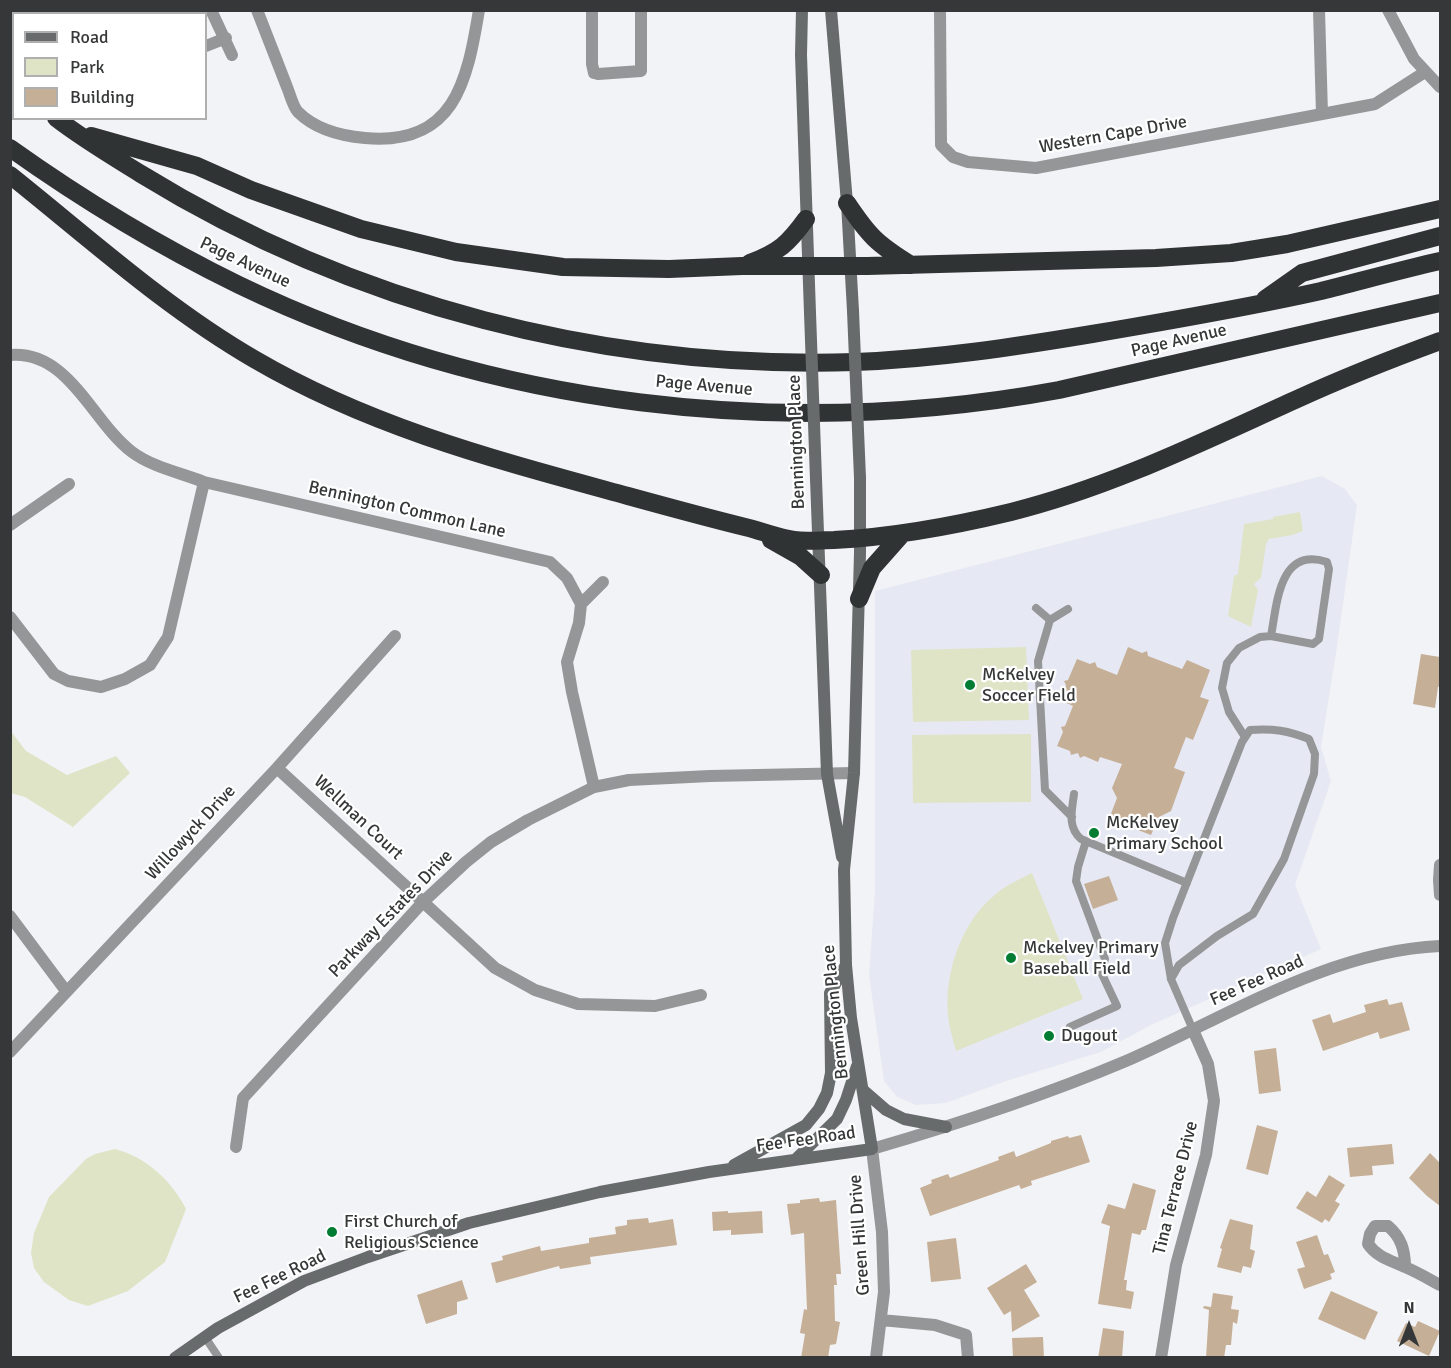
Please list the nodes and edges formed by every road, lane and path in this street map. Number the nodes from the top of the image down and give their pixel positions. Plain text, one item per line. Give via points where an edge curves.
1 (211, 10) edge
2 (257, 10) edge
3 (479, 10) edge
4 (592, 10) edge
5 (641, 10) edge
6 (802, 10) edge
7 (831, 10) edge
8 (940, 10) edge
9 (1319, 10) edge
10 (1388, 10) edge
11 (226, 38) junction
12 (207, 46) edge
13 (232, 55) dead end
14 (1425, 72) junction
15 (1440, 87) edge
16 (1322, 114) junction
17 (59, 120) edge
18 (72, 130) junction
19 (10, 148) edge
20 (10, 175) edge
21 (847, 203) junction
22 (1440, 209) edge
23 (806, 219) junction
24 (1440, 236) edge
25 (1440, 261) edge
26 (910, 265) junction
27 (742, 266) junction
28 (852, 266) junction
29 (808, 267) junction
30 (1440, 303) edge
31 (1256, 304) junction
32 (1440, 341) edge
33 (10, 355) edge
34 (204, 482) junction
35 (69, 484) dead end
36 (10, 525) edge
37 (752, 529) junction
38 (903, 533) junction
39 (860, 539) junction
40 (819, 540) junction
41 (821, 575) junction
42 (603, 582) dead end
43 (859, 599) junction
44 (581, 604) junction
45 (1036, 608) dead end
46 (1068, 609) dead end
47 (10, 617) edge
48 (1050, 620) junction
49 (395, 636) dead end
50 (1271, 636) junction
51 (1245, 737) junction
52 (277, 768) junction
53 (854, 773) junction
54 (826, 774) junction
55 (594, 788) junction
56 (1074, 794) dead end
57 (1072, 817) junction
58 (1086, 841) junction
59 (1440, 865) edge
60 (844, 870) junction
61 (1187, 883) junction
62 (1440, 895) edge
63 (423, 903) junction
64 (10, 916) edge
65 (1440, 946) edge
66 (846, 964) junction
67 (1171, 979) junction
68 (66, 991) junction
69 (701, 995) dead end
70 (1070, 1027) dead end
71 (1193, 1030) junction
72 (10, 1052) edge
73 (858, 1062) junction
74 (863, 1090) junction
75 (946, 1127) junction
76 (236, 1147) dead end
77 (872, 1149) junction
78 (795, 1160) junction
79 (726, 1170) junction
80 (1405, 1267) dead end
81 (1440, 1285) edge
82 (881, 1320) junction
83 (205, 1337) junction
84 (175, 1358) edge
85 (219, 1358) edge
86 (876, 1358) edge
87 (968, 1358) edge
88 (1161, 1358) edge

1 - 11 street
2 - 3 street via 297,111 321,127 348,137 376,139 403,138 426,130 445,114 462,84
4 - 5 street via 592,64 598,74 641,71
6 - 23 main road, Bennington Place
7 - 21 main road, Bennington Place
8 - 16 street, Western Cape Drive via 941,145 953,157 968,162 1036,168
9 - 16 street
10 - 14 street via 1402,40
11 - 12 street
11 - 13 street
14 - 15 street
14 - 16 street, Western Cape Drive via 1375,104
17 - 18 highway, Page Avenue
18 - 27 highway via 196,166 361,230 456,252 563,267
18 - 31 highway, Page Avenue via 212,215 360,281 506,326 626,349 787,362 898,359 1007,348
19 - 30 highway, Page Avenue via 94,205 190,261 345,330 397,348 559,390 669,406 777,413 888,412 1005,400
20 - 37 highway via 195,321 254,359 324,396 442,444
21 - 26 highway via 867,233
21 - 28 main road, Bennington Place
22 - 26 highway via 1231,253
23 - 27 highway via 781,249
23 - 29 main road, Bennington Place
24 - 31 highway via 1302,273
25 - 31 highway, Page Avenue
26 - 28 highway
27 - 29 highway
28 - 29 highway
28 - 39 main road, Bennington Place, bridge
29 - 40 main road, Bennington Place, bridge
32 - 38 highway via 1348,376 1120,478 1014,511
33 - 34 street, Bennington Common Lane via 41,358 67,378 123,444 141,458
34 - 44 street, Bennington Common Lane via 550,562 567,578
34 - 47 street via 168,637 150,665 101,687 68,681 54,674
35 - 36 street
37 - 40 highway via 795,540
37 - 41 highway via 801,557
38 - 39 highway
38 - 43 highway via 872,568
39 - 40 highway
39 - 43 main road, Bennington Place
40 - 41 main road, Bennington Place
41 - 54 main road, Bennington Place
42 - 44 street
43 - 53 main road, Bennington Place
44 - 55 street via 567,662
45 - 48 lane
46 - 48 lane
48 - 57 lane via 1038,661 1045,790
49 - 52 street, Willowyck Drive
50 - 50 lane via 1313,644 1319,639 1327,562 1306,559 1291,567 1282,581
50 - 51 lane via 1239,648 1227,663 1222,687 1229,712
51 - 61 lane
51 - 67 lane via 1250,730 1270,729 1290,731 1310,740 1315,754 1314,774 1284,859 1253,914 1179,965
52 - 63 street, Wellman Court
52 - 68 street, Willowyck Drive
53 - 54 street, Parkway Estates Drive
53 - 60 main road, Bennington Place
54 - 55 street, Parkway Estates Drive via 629,780
54 - 60 main road, Bennington Place
55 - 63 street, Parkway Estates Drive via 491,842
56 - 57 lane
57 - 58 lane via 1074,833
58 - 61 lane
58 - 70 lane via 1076,881 1105,960 1101,972 1117,1006
59 - 62 street
60 - 66 main road, Bennington Place
61 - 67 lane via 1165,943
63 - 69 street, Wellman Court via 495,968 535,990 578,1004 654,1006
63 - 76 street, Parkway Estates Drive via 243,1098
64 - 68 street
65 - 71 street, Fee Fee Road via 1396,951 1308,977
66 - 73 main road, Bennington Place
66 - 79 main road via 830,993 831,1073 819,1109 806,1125
67 - 71 lane
68 - 72 street, Willowyck Drive
71 - 75 street, Fee Fee Road via 1125,1061
71 - 88 street, Tina Terrace Drive via 1208,1064 1214,1101 1206,1155 1176,1265
73 - 74 main road, Bennington Place
73 - 78 main road via 837,1119
74 - 75 main road via 886,1110 904,1119
74 - 77 main road, Bennington Place
75 - 77 street, Fee Fee Road
77 - 78 main road, Fee Fee Road
77 - 82 street, Green Hill Drive via 882,1232
78 - 79 main road, Fee Fee Road
79 - 83 main road, Fee Fee Road via 593,1193 469,1223 304,1281
80 - 81 street
82 - 86 street, Green Hill Drive
82 - 87 street, Green Hill Drive via 935,1325 966,1335
83 - 84 main road, Fee Fee Road
83 - 85 lane

